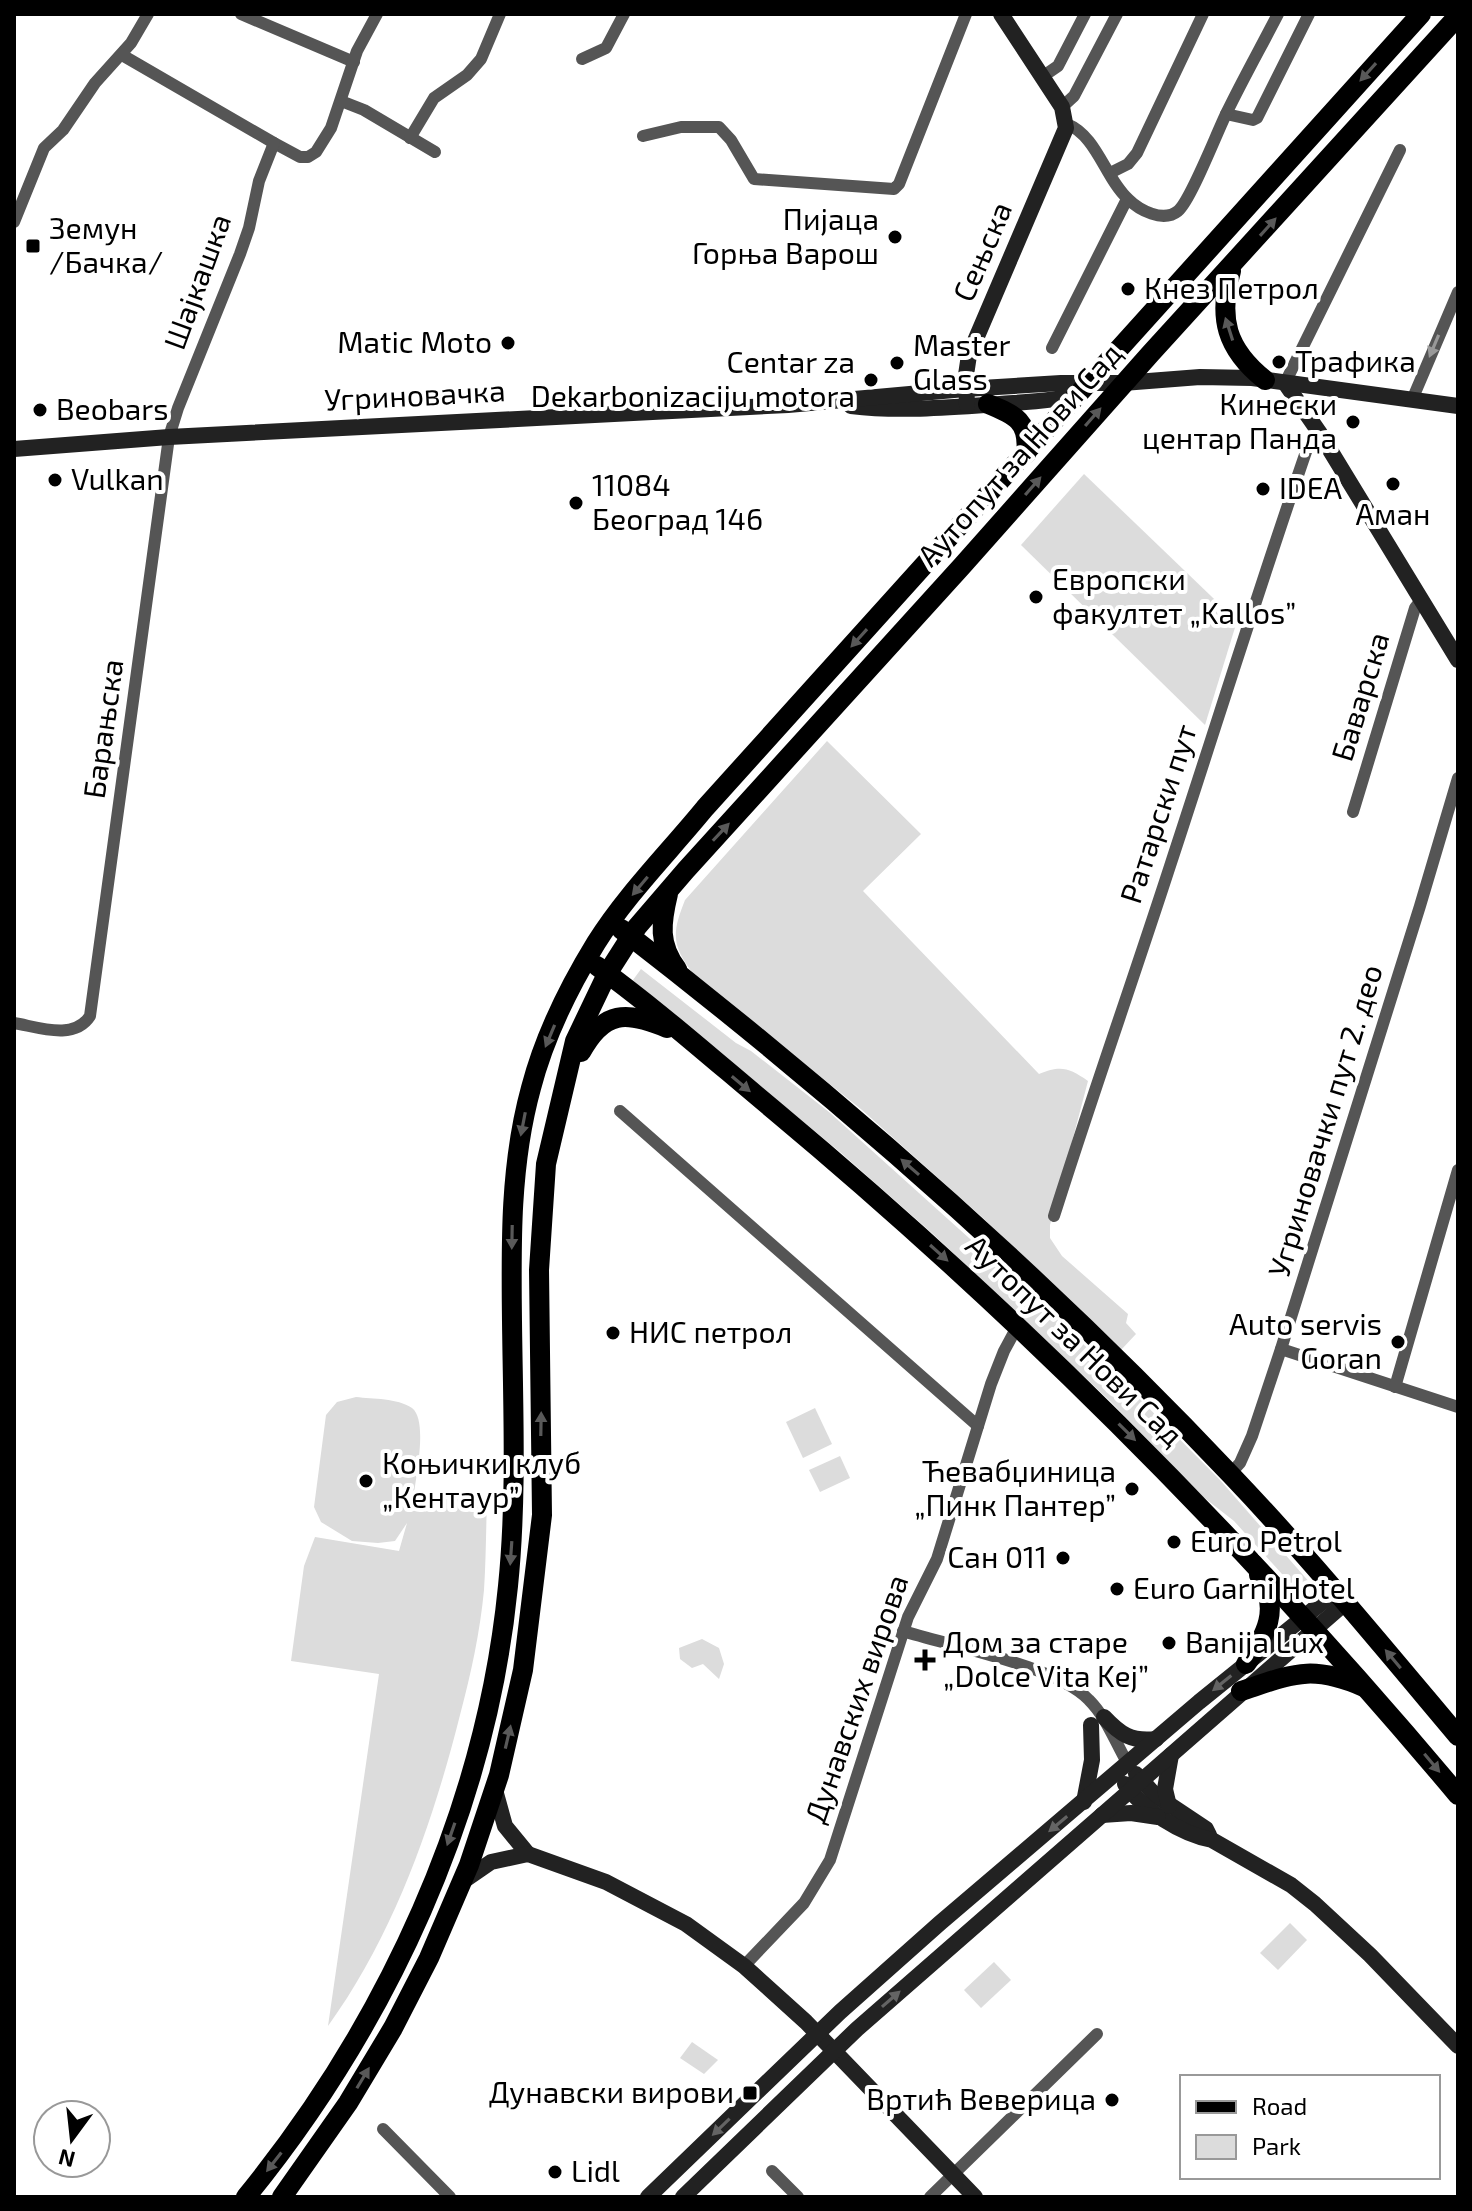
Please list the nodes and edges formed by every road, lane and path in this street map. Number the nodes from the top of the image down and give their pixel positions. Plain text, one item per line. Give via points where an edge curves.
1 (148, 14) edge
2 (241, 14) edge
3 (377, 14) edge
4 (500, 14) edge
5 (624, 14) edge
6 (966, 14) edge
7 (1085, 14) edge
8 (1117, 14) edge
9 (1203, 14) edge
10 (1278, 14) edge
11 (1309, 14) edge
12 (1421, 14) edge
13 (1005, 15) edge
14 (1458, 16) edge
15 (122, 55) junction
16 (582, 59) dead end
17 (354, 62) junction
18 (1042, 77) junction
19 (341, 101) junction
20 (1062, 107) junction
21 (1226, 114) junction
22 (1067, 124) junction
23 (643, 136) dead end
24 (410, 138) junction
25 (274, 143) junction
26 (1400, 150) dead end
27 (435, 152) dead end
28 (1110, 173) junction
29 (1127, 199) junction
30 (14, 222) edge
31 (1232, 267) junction
32 (1458, 292) edge
33 (1052, 348) dead end
34 (1275, 381) junction
35 (1123, 383) junction
36 (1084, 389) junction
37 (966, 397) junction
38 (1412, 400) junction
39 (988, 404) junction
40 (1458, 406) edge
41 (1319, 432) junction
42 (169, 437) junction
43 (14, 449) edge
44 (1026, 454) junction
45 (1422, 599) junction
46 (1458, 660) edge
47 (1458, 778) edge
48 (1353, 812) dead end
49 (669, 890) junction
50 (611, 921) junction
51 (631, 936) junction
52 (587, 959) junction
53 (607, 974) junction
54 (685, 980) junction
55 (14, 1023) edge
56 (682, 1033) junction
57 (563, 1088) junction
58 (620, 1111) dead end
59 (1458, 1170) edge
60 (1054, 1216) dead end
61 (1018, 1325) junction
62 (1281, 1349) junction
63 (1395, 1387) junction
64 (1458, 1407) edge
65 (978, 1426) junction
66 (1230, 1474) junction
67 (1244, 1552) junction
68 (1340, 1598) junction
69 (1310, 1624) junction
70 (903, 1631) junction
71 (1246, 1664) junction
72 (1369, 1689) junction
73 (1241, 1691) junction
74 (1097, 1721) junction
75 (1458, 1736) edge
76 (1156, 1739) junction
77 (1171, 1755) junction
78 (1122, 1768) junction
79 (1135, 1786) junction
80 (495, 1790) junction
81 (1458, 1795) edge
82 (1084, 1802) junction
83 (1166, 1812) junction
84 (1101, 1815) junction
85 (528, 1854) junction
86 (462, 1882) junction
87 (744, 1966) junction
88 (818, 2034) junction
89 (1097, 2034) dead end
90 (1458, 2046) edge
91 (834, 2051) junction
92 (383, 2129) dead end
93 (772, 2171) dead end
94 (953, 2175) junction
95 (246, 2197) edge
96 (282, 2197) edge
97 (450, 2197) edge
98 (648, 2197) edge
99 (683, 2197) edge
100 (798, 2197) edge
101 (930, 2197) edge
102 (975, 2197) edge

1 - 15 street
2 - 17 street
3 - 17 street
4 - 24 street via 481,59 434,98
5 - 16 street via 606,48
6 - 23 street via 894,189 754,179 719,127 681,127
7 - 18 street via 1058,66
8 - 20 street via 1074,96
9 - 28 street via 1142,145 1128,164
10 - 21 street
11 - 21 street via 1257,118
12 -> 36 main road, Аутопут за Нови Сад
13 - 18 main road
31 -> 14 main road, Аутопут за Нови Сад
15 - 25 street
15 - 30 street via 44,148
17 - 19 street
18 - 20 main road
19 - 24 street
19 - 25 street via 313,156 300,157
20 - 22 main road
21 - 29 street via 1177,212 1154,214
22 - 28 street via 1080,132
22 - 37 main road, Сењска via 969,355
24 - 27 street
25 - 42 street, Шајкашка via 243,248
26 - 34 street
28 - 29 street
29 - 33 street
34 -> 31 main road via 1252,370 1225,321
31 - 35 main road, Аутопут за Нови Сад
32 -> 38 street
34 - 35 main road, Угриновачка via 1200,377
34 - 38 main road, Угриновачка
34 - 41 main road
35 - 36 main road, Угриновачка
49 -> 35 main road, Аутопут за Нови Сад
36 - 37 main road, Угриновачка
36 - 39 main road, Угриновачка
36 - 44 main road, Аутопут за Нови Сад
37 - 39 main road, Угриновачка
37 - 42 main road, Угриновачка
38 - 40 main road, Угриновачка
39 - 44 main road via 1023,425
41 - 45 main road
41 - 60 street, Ратарски пут via 1308,446 1275,542
42 - 43 main road, Угриновачка
42 - 55 street, Барањска via 90,1016 84,1025 64,1030
44 -> 50 main road, Аутопут за Нови Сад via 705,808
45 - 46 main road
45 - 48 street, Баварска
47 - 62 street, Угриновачки пут 2. део
49 - 51 main road, Аутопут за Нови Сад
49 - 54 main road via 662,937
50 - 51 main road, Аутопут за Нови Сад
50 - 52 main road, Аутопут за Нови Сад
51 - 53 main road, Аутопут за Нови Сад
51 - 54 main road, Аутопут за Нови Сад
52 - 53 main road, Аутопут за Нови Сад
52 -> 95 main road via 540,1057 516,1159 509,1573 497,1664 473,1766 427,1899 369,2019 316,2105
53 - 56 main road, Аутопут за Нови Сад
53 - 57 main road via 578,1032
66 -> 54 main road, Аутопут за Нови Сад via 1010,1256
56 - 57 main road via 636,1017 610,1019 588,1037
56 -> 61 main road, Аутопут за Нови Сад
80 -> 57 main road via 523,1670 542,1515 542,1202
58 - 65 street
59 - 63 street
61 - 65 street, Дунавских вирова
61 -> 67 main road, Аутопут за Нови Сад
62 - 63 street
62 - 66 street, Угриновачки пут 2. део via 1248,1448
63 - 64 street
65 - 70 street, Дунавских вирова via 937,1559
66 - 68 main road, Аутопут за Нови Сад
67 - 69 main road, Аутопут за Нови Сад
67 - 71 main road via 1263,1581 1271,1614 1265,1635
68 - 69 main road
75 -> 68 main road, Аутопут за Нови Сад
69 - 71 main road
69 - 72 main road, Аутопут за Нови Сад
69 - 73 main road
70 - 74 street via 1045,1674 1085,1695
70 - 87 street, Дунавских вирова via 824,1873 804,1903
71 -> 76 main road
72 - 73 main road via 1313,1672
72 -> 81 main road, Аутопут за Нови Сад
73 - 77 main road
74 - 76 main road via 1130,1739
74 - 78 street
74 - 82 main road
76 - 78 main road
77 - 79 main road
77 - 83 main road
78 - 79 main road
78 - 82 main road
79 - 83 main road
79 - 84 main road
80 - 85 main road via 505,1826
80 - 86 main road
82 -> 88 main road
83 - 84 main road
83 - 90 main road via 1199,1838 1212,1840 1315,1904
91 -> 84 main road
85 - 86 main road via 491,1862
85 - 87 main road via 589,1874 648,1902
96 -> 86 main road via 322,2144 393,2028
87 - 88 main road
88 - 91 main road
88 -> 98 main road
89 - 94 street
91 - 94 main road
91 - 99 main road
92 - 97 street
93 - 100 street
94 - 101 street
94 - 102 main road

